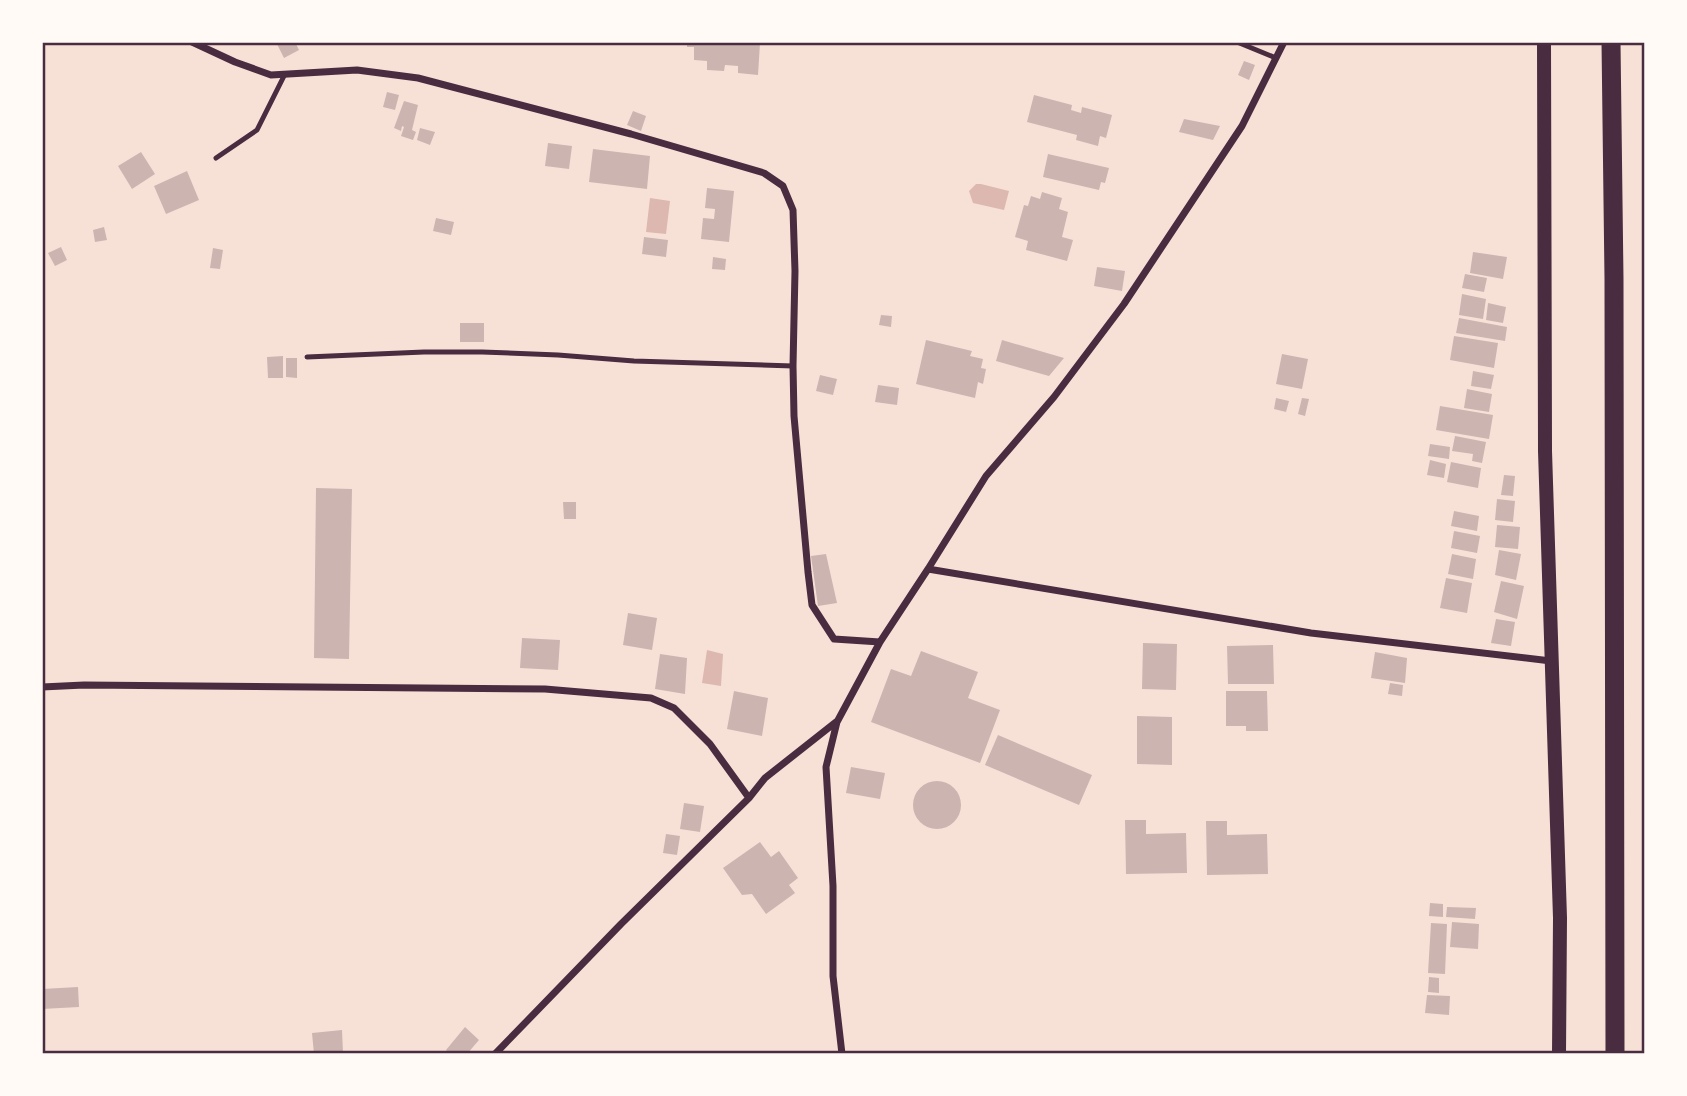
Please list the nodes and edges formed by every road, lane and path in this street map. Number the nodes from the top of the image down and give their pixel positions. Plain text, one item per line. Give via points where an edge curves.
1 (192, 42) edge
2 (1237, 42) edge
3 (1284, 42) edge
4 (1544, 42) edge
5 (1611, 42) edge
6 (1276, 58) junction
7 (285, 74) junction
8 (216, 158) dead end
9 (307, 356) dead end
10 (793, 366) junction
11 (929, 569) junction
12 (880, 642) junction
13 (1551, 661) junction
14 (42, 687) edge
15 (837, 722) junction
16 (750, 798) junction
17 (495, 1054) edge
18 (842, 1054) edge
19 (1559, 1054) edge
20 (1615, 1054) edge

1 - 7 street via 271,75
2 - 6 lane
3 - 6 street
4 - 13 main road via 1545,451
5 - 20 highway
6 - 11 street via 1241,126 1125,304 986,476
7 - 8 lane via 257,130
7 - 10 street via 358,70 418,78 764,173 783,186 793,210
9 - 10 lane via 482,352
10 - 12 street via 812,605 834,639
11 - 12 street
11 - 13 street via 1311,633
12 - 15 street
13 - 19 main road via 1560,918
14 - 16 street via 545,689 651,698 674,708 710,744
15 - 16 street via 765,778
15 - 18 street via 826,767 833,976
16 - 17 street

